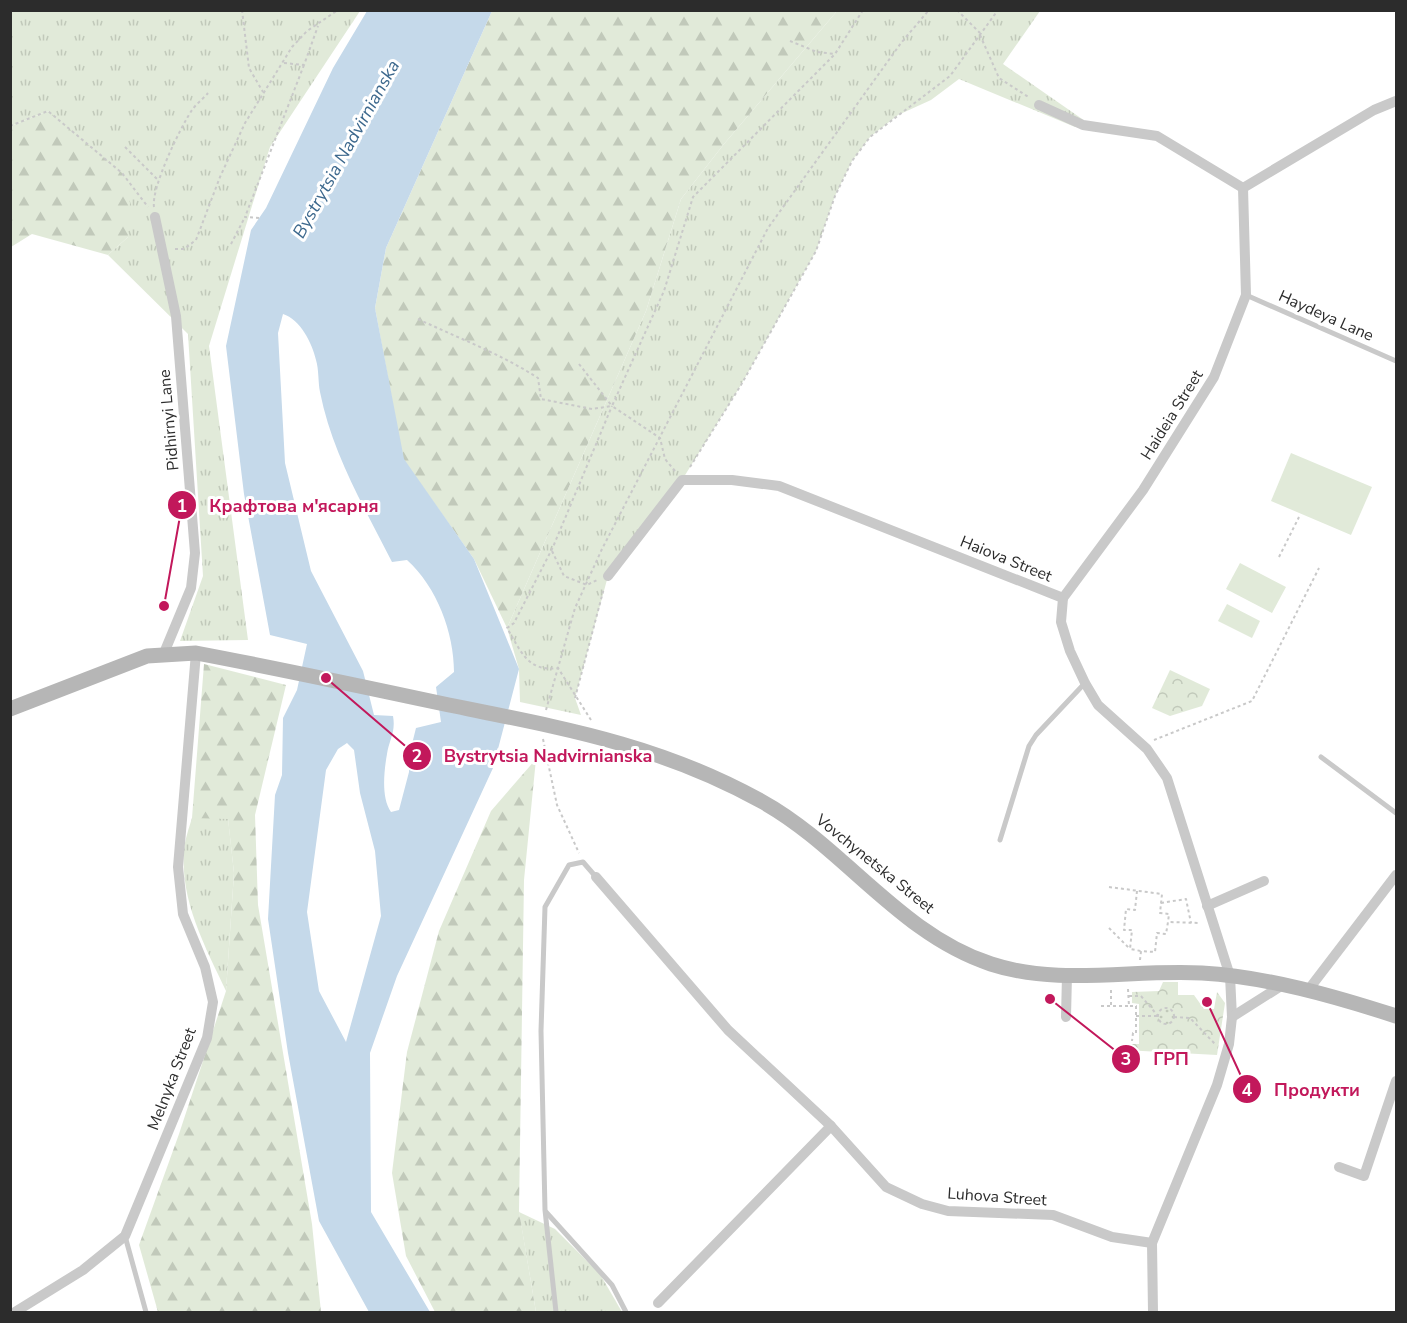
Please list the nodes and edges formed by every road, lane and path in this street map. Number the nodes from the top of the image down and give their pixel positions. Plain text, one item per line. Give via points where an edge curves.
1 (242, 10) edge
2 (338, 10) edge
3 (863, 10) edge
4 (929, 10) edge
5 (957, 10) edge
6 (996, 11) edge
7 (318, 26) junction
8 (980, 34) junction
9 (790, 42) dead end
10 (835, 54) junction
11 (284, 63) junction
12 (304, 65) junction
13 (263, 92) junction
14 (208, 93) dead end
15 (1396, 101) edge
16 (1039, 105) joint
17 (10, 126) edge
18 (124, 147) dead end
19 (158, 180) junction
20 (1243, 188) junction
21 (155, 217) junction
22 (245, 217) junction
23 (259, 218) dead end
24 (231, 244) dead end
25 (163, 250) junction
26 (1246, 295) junction
27 (418, 319) dead end
28 (1396, 361) edge
29 (579, 364) dead end
30 (612, 406) junction
31 (660, 438) junction
32 (682, 480) junction
33 (1299, 517) dead end
34 (552, 550) junction
35 (1279, 557) dead end
36 (1319, 568) dead end
37 (608, 576) joint
38 (587, 585) junction
39 (1063, 598) junction
40 (164, 653) junction
41 (196, 653) junction
42 (558, 668) junction
43 (1085, 683) junction
44 (575, 698) dead end
45 (10, 709) edge
46 (544, 719) dead end
47 (543, 737) dead end
48 (1147, 749) junction
49 (1321, 758) dead end
50 (1396, 813) edge
51 (1000, 840) dead end
52 (583, 862) junction
53 (1396, 875) edge
54 (596, 877) joint
55 (1264, 882) dead end
56 (1109, 887) dead end
57 (1137, 891) junction
58 (1161, 903) junction
59 (1207, 906) junction
60 (1168, 922) junction
61 (1191, 923) junction
62 (1212, 924) junction
63 (1109, 928) dead end
64 (1130, 949) junction
65 (1141, 951) junction
66 (1067, 975) junction
67 (1117, 975) junction
68 (1140, 975) junction
69 (1230, 976) junction
70 (1281, 986) junction
71 (1309, 989) junction
72 (1129, 996) junction
73 (1101, 1006) dead end
74 (1112, 1006) junction
75 (1129, 1006) junction
76 (1136, 1016) junction
77 (1158, 1016) junction
78 (1396, 1016) edge
79 (1066, 1017) dead end
80 (1174, 1017) junction
81 (1232, 1017) junction
82 (1132, 1041) dead end
83 (1226, 1056) junction
84 (1396, 1081) edge
85 (831, 1126) junction
86 (1339, 1167) dead end
87 (545, 1210) junction
88 (124, 1236) junction
89 (1152, 1243) junction
90 (658, 1303) dead end
91 (15, 1312) edge
92 (146, 1312) edge
93 (556, 1312) edge
94 (626, 1312) edge
95 (1153, 1312) edge

1 - 13 path via 249,68
2 - 7 path
3 - 10 path
4 - 31 path via 768,228
5 - 8 path
6 - 8 path
7 - 11 path via 292,47
7 - 12 path
8 - 16 path via 999,78
8 - 32 path via 950,76 870,137 852,161 834,196 811,260
9 - 10 path
10 - 30 path via 693,197 664,291
11 - 12 path
11 - 13 path
12 - 22 path
13 - 25 path via 220,177 196,240 184,249
14 - 19 path via 192,110
15 - 20 street via 1374,110
16 - 20 street via 1083,125 1157,136
17 - 21 path via 48,111 122,173
18 - 19 path
19 - 21 path via 152,199
20 - 26 street, Haideia Street
21 - 25 street, Pidhirnyi Lane
22 - 23 path
22 - 24 path
25 - 40 street, Pidhirnyi Lane via 176,316 195,553 191,588
26 - 28 lane, Haydeya Lane
26 - 39 street, Haideia Street via 1214,377 1143,490
27 - 30 path via 492,355 507,358 538,378 542,399 592,410
29 - 30 path
30 - 31 path
30 - 34 path
31 - 32 path via 665,459
31 - 38 path
32 - 37 street
32 - 39 street, Haiova Street via 732,480 779,486
33 - 35 path
34 - 38 path via 564,576
34 - 42 path via 514,623 507,628 527,662 547,670
36 - 48 path via 1252,701 1156,738
37 - 44 path
38 - 42 path via 574,608
39 - 43 street, Haiova Street via 1061,622
40 - 41 street, Vovchynetska Street
40 - 45 street, Vovchynetska Street via 130,662
41 - 66 street, Vovchynetska Street via 588,734 661,754 763,802 823,844 907,917 964,953 992,964
41 - 88 street, Melnyka Street via 178,867 183,914 205,967 213,1002 207,1038
42 - 46 path
43 - 48 street, Haiova Street via 1098,705
43 - 51 lane via 1029,746
47 - 52 path via 556,805
48 - 59 street, Haiova Street via 1167,778
49 - 50 lane
52 - 54 lane
52 - 87 lane via 569,865 545,907 541,1031
53 - 71 street
54 - 85 street, Luhova Street via 728,1030
55 - 59 street
56 - 57 path
57 - 58 path via 1162,894
57 - 64 path via 1135,910 1126,909 1124,930 1132,930
58 - 60 path via 1160,913 1168,914
58 - 61 path via 1186,899
59 - 62 street, Haiova Street
60 - 61 path
60 - 65 path via 1166,934 1157,933 1155,952
61 - 62 path
62 - 69 street, Haiova Street
63 - 64 path
64 - 65 path
65 - 68 path
66 - 67 street, Vovchynetska Street
66 - 79 street
67 - 68 street, Vovchynetska Street
67 - 72 path
67 - 74 path
68 - 69 street, Vovchynetska Street
69 - 70 street, Vovchynetska Street
69 - 81 street, Haiova Street
70 - 71 street, Vovchynetska Street
70 - 81 street
71 - 78 street, Vovchynetska Street
72 - 75 path
72 - 77 path via 1141,996
73 - 74 path
74 - 75 path
75 - 76 path via 1136,1006
76 - 77 path
76 - 82 path
77 - 80 path via 1164,1024
77 - 80 path via 1167,1008
80 - 83 path via 1190,1018
81 - 83 street, Haiova Street
83 - 89 street, Haiova Street
84 - 86 street via 1364,1176
85 - 89 street, Luhova Street via 886,1186 922,1204 948,1211 1053,1215 1112,1237
85 - 90 street
87 - 93 lane
87 - 94 lane via 612,1285
88 - 91 street, Melnyka Street via 83,1270
88 - 92 lane
89 - 95 street

